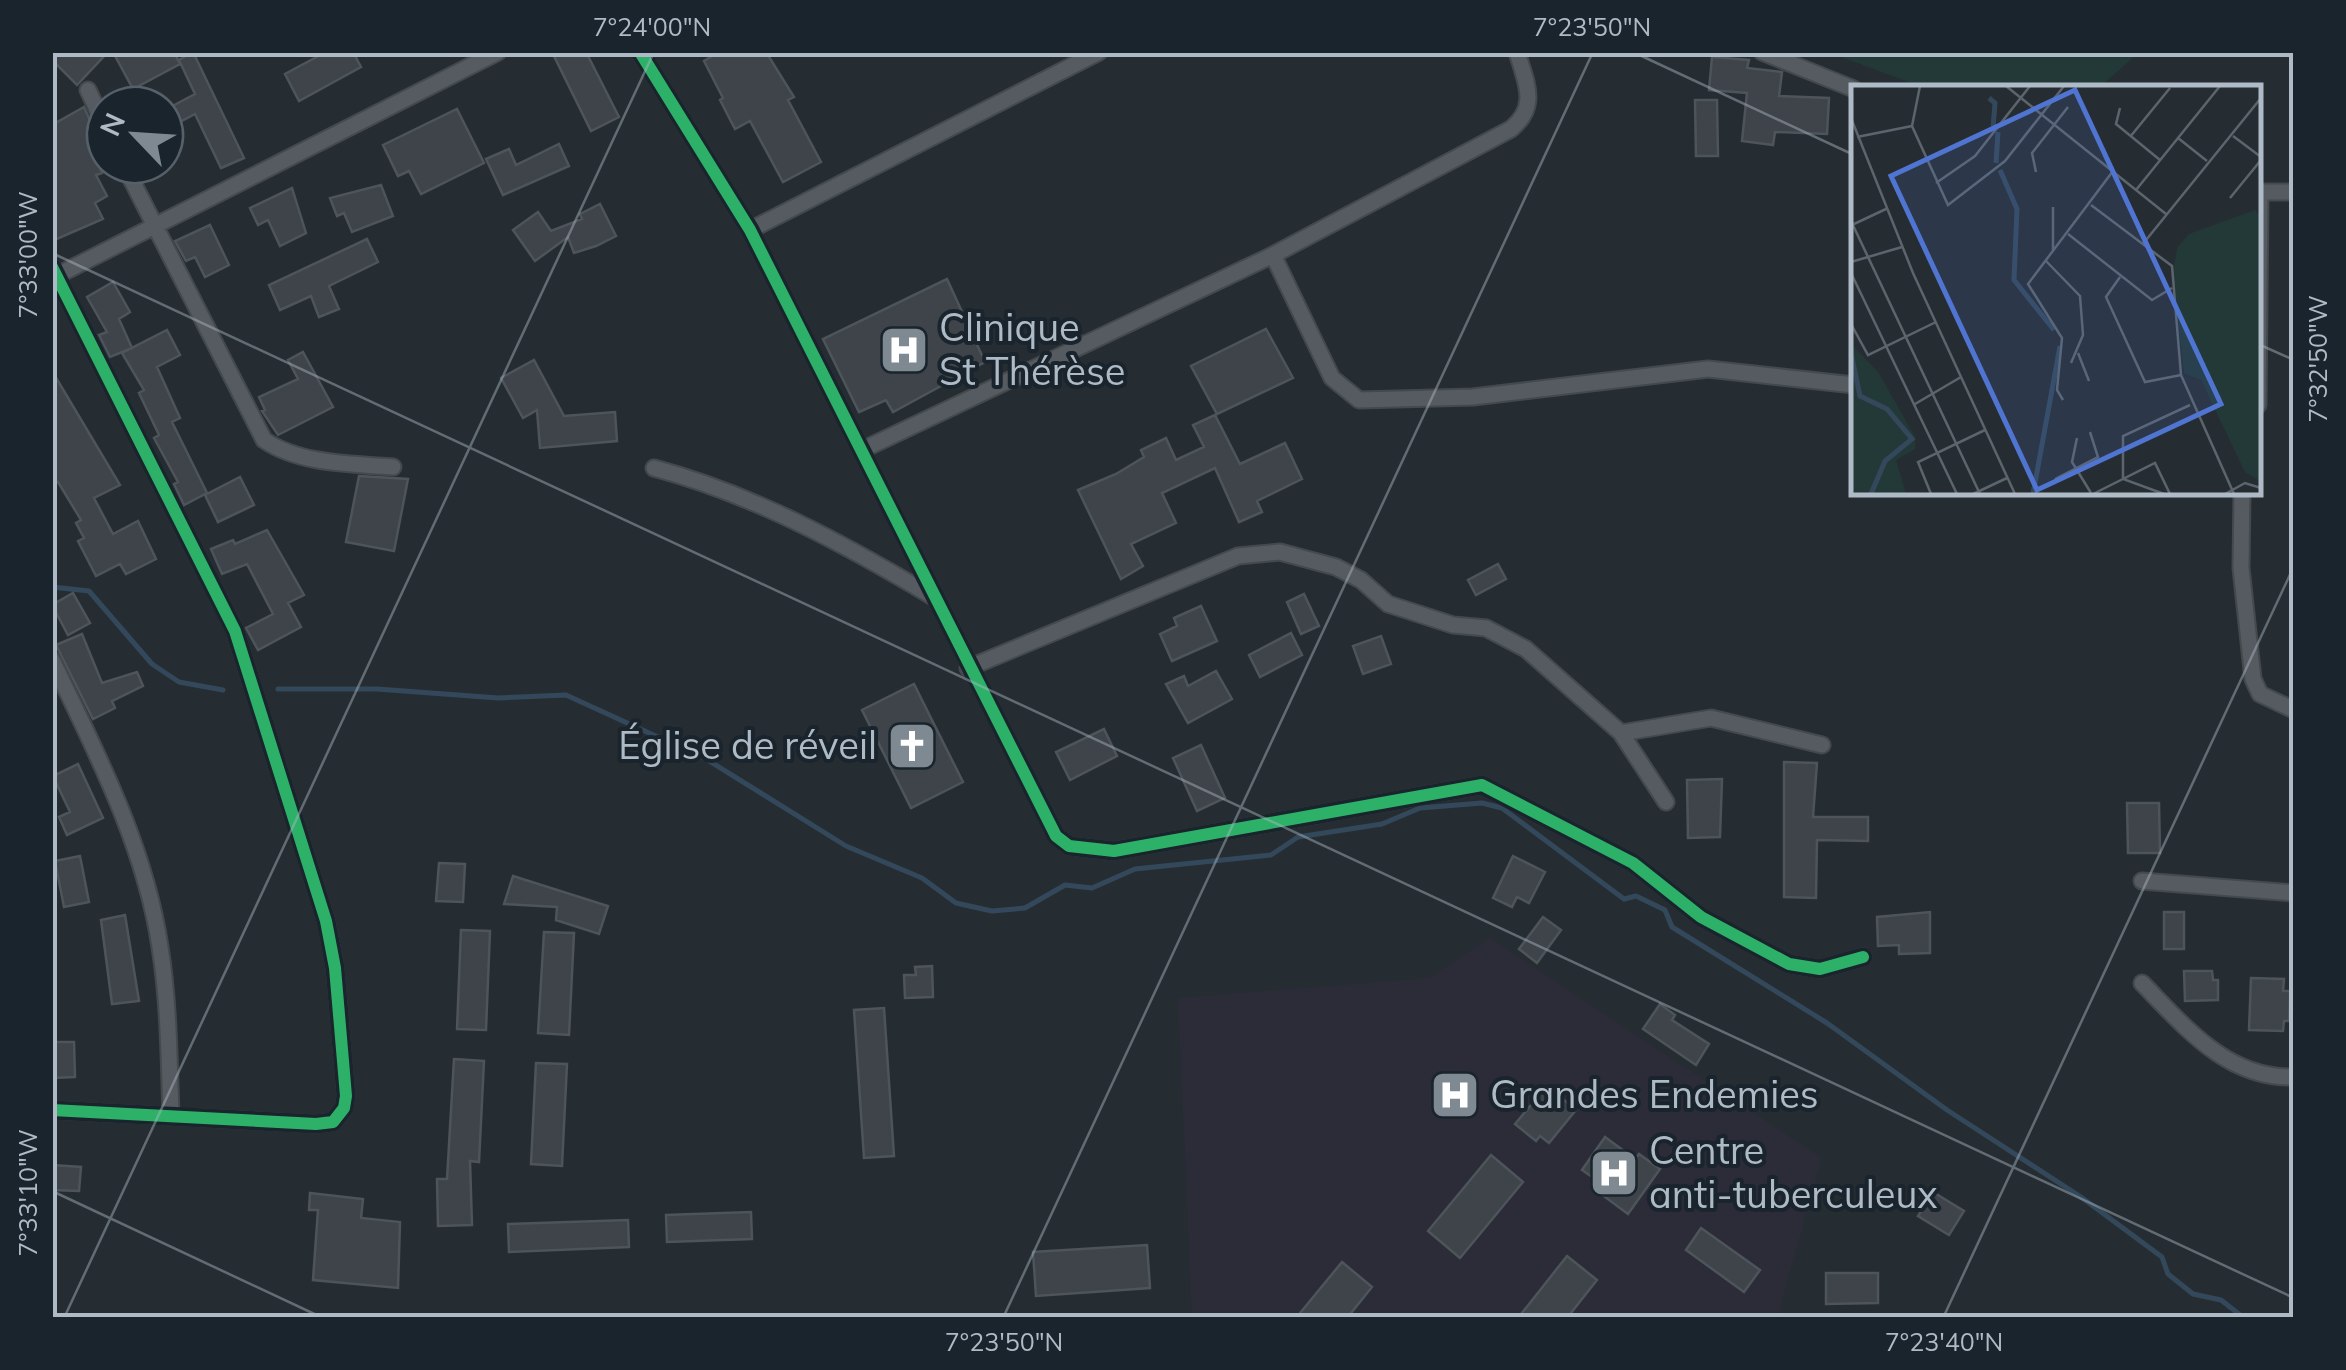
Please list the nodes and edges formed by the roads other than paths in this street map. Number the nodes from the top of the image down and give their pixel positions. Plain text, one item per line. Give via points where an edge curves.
1 (498, 52) edge
2 (640, 52) edge
3 (1099, 52) edge
4 (1517, 52) edge
5 (1762, 52) edge
6 (1851, 88) edge
7 (134, 185) edge
8 (2261, 192) edge
9 (2294, 192) edge
10 (154, 227) junction
11 (750, 230) junction
12 (1274, 255) junction
13 (54, 274) edge
14 (1851, 385) edge
15 (864, 449) junction
16 (393, 468) dead end
17 (654, 468) dead end
18 (2242, 495) edge
19 (935, 598) junction
20 (52, 660) edge
21 (968, 668) junction
22 (2294, 710) edge
23 (1620, 732) junction
24 (1822, 745) dead end
25 (1666, 802) dead end
26 (2142, 881) dead end
27 (2294, 894) edge
28 (1863, 957) dead end
29 (2142, 983) dead end
30 (2294, 1078) edge
31 (52, 1110) edge
32 (171, 1116) junction

1 - 10 street
2 - 11 street
3 - 11 street
4 - 12 street via 1530,98 1525,117 1511,129
5 - 6 street
7 - 10 street
8 - 9 street
10 - 13 street
10 - 16 street via 264,440 279,450
11 - 15 street
12 - 14 street via 1332,378 1359,400 1473,397 1708,369
12 - 15 street
13 - 32 street via 236,632 335,968 346,1096 333,1122
15 - 19 street
17 - 19 street via 739,495
18 - 22 street via 2253,679 2260,694
19 - 21 street
20 - 32 street via 117,800 150,899 164,988
21 - 23 street via 1238,556 1280,552 1336,566 1409,613 1486,628 1526,649
21 - 28 street via 1056,836 1069,846 1130,848 1482,785 1634,863 1701,917 1789,964 1820,969
23 - 24 street via 1711,718
23 - 25 street
26 - 27 street
29 - 30 street via 2230,1065
31 - 32 street

